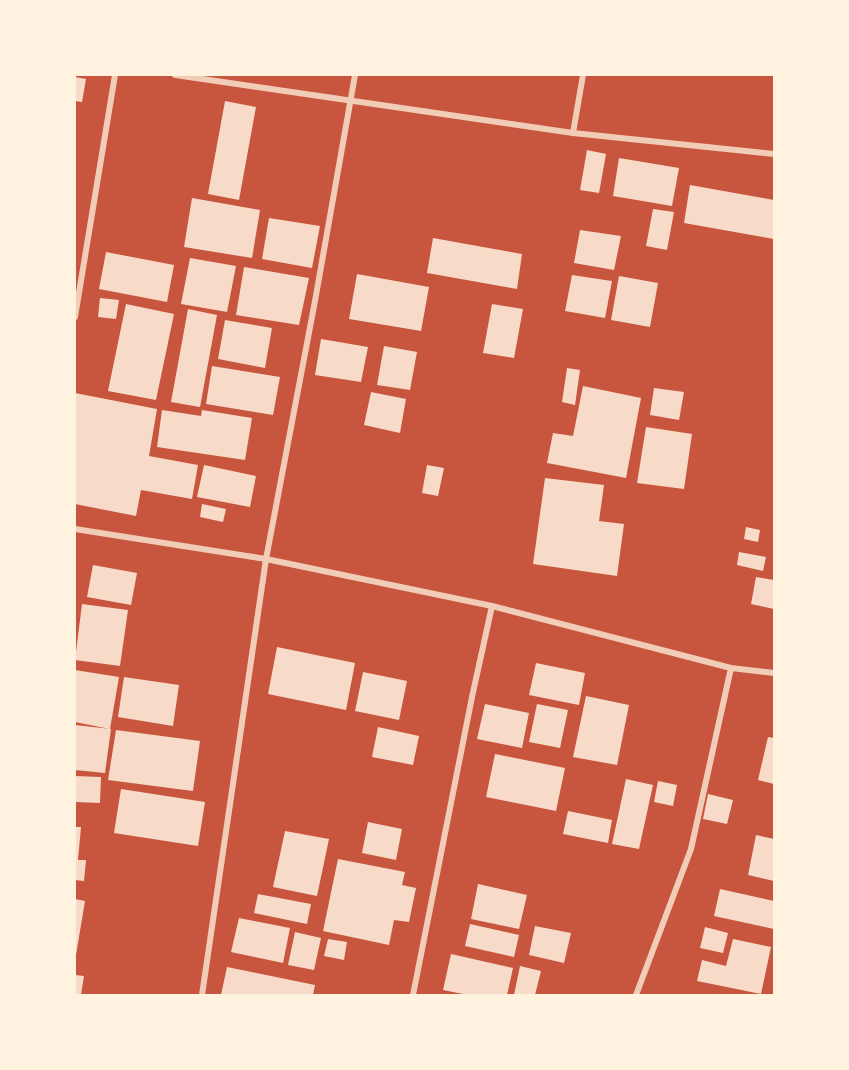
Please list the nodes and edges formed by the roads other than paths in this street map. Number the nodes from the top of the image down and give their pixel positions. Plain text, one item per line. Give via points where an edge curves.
1 (115, 75) edge
2 (175, 75) edge
3 (355, 75) edge
4 (583, 75) edge
5 (351, 99) junction
6 (573, 133) junction
7 (774, 154) edge
8 (75, 317) edge
9 (75, 529) edge
10 (266, 559) junction
11 (492, 606) junction
12 (732, 668) junction
13 (774, 673) edge
14 (202, 995) edge
15 (413, 995) edge
16 (636, 995) edge

1 - 8 street
2 - 5 street
3 - 5 street
4 - 6 street
5 - 6 street
5 - 10 street
6 - 7 street
9 - 10 street
10 - 11 street
10 - 14 street
11 - 12 street
11 - 15 street
12 - 13 street
12 - 16 street via 691,849

